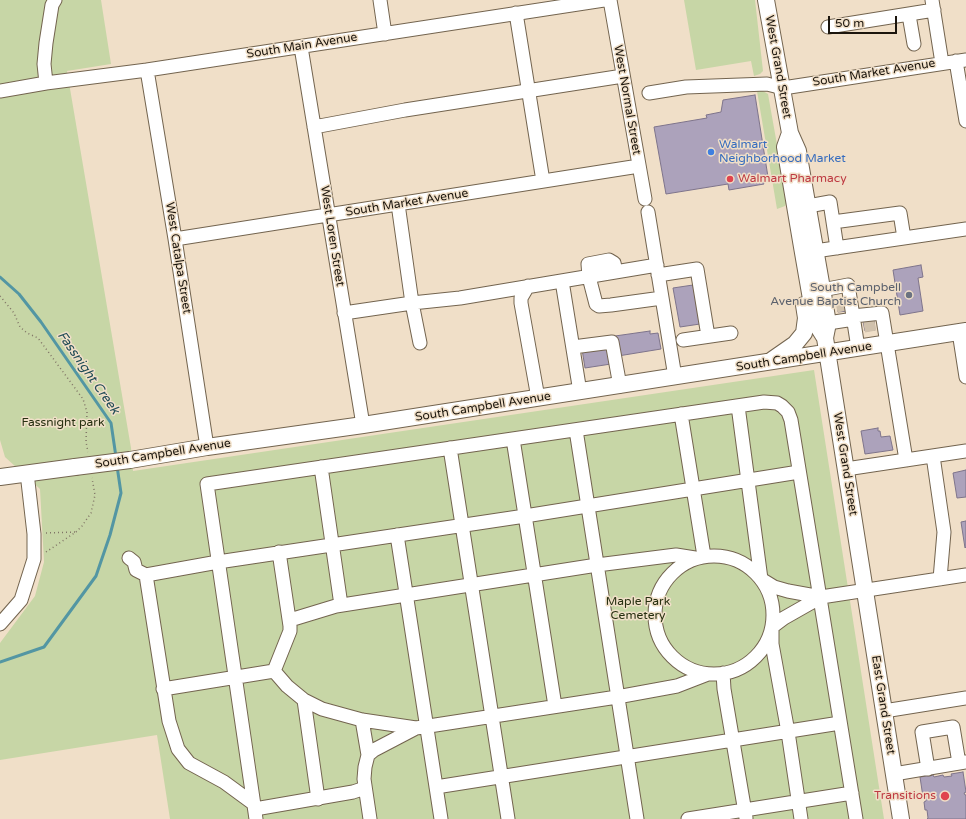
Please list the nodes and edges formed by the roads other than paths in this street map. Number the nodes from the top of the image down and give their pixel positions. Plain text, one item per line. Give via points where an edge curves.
1 (55, 0) edge
2 (380, 0) edge
3 (604, 0) edge
4 (610, 0) edge
5 (766, 0) edge
6 (933, 5) edge
7 (516, 13) junction
8 (909, 14) junction
9 (828, 27) dead end
10 (385, 34) junction
11 (914, 44) dead end
12 (300, 47) junction
13 (961, 60) edge
14 (942, 63) junction
15 (147, 70) junction
16 (623, 76) junction
17 (46, 83) junction
18 (783, 88) junction
19 (0, 91) edge
20 (529, 91) junction
21 (649, 93) dead end
22 (966, 121) edge
23 (314, 127) junction
24 (790, 134) junction
25 (639, 166) junction
26 (543, 181) junction
27 (398, 204) junction
28 (808, 206) junction
29 (328, 215) junction
30 (833, 222) junction
31 (966, 230) edge
32 (904, 238) junction
33 (175, 239) junction
34 (837, 248) junction
35 (815, 251) junction
36 (805, 268) junction
37 (657, 270) junction
38 (589, 277) junction
39 (562, 281) junction
40 (528, 286) junction
41 (839, 287) junction
42 (822, 290) junction
43 (662, 298) junction
44 (412, 303) junction
45 (344, 313) junction
46 (857, 319) junction
47 (963, 332) edge
48 (731, 333) dead end
49 (708, 336) junction
50 (827, 338) junction
51 (683, 340) dead end
52 (420, 343) dead end
53 (886, 343) junction
54 (573, 347) junction
55 (858, 348) junction
56 (769, 362) junction
57 (674, 377) junction
58 (966, 377) edge
59 (620, 386) junction
60 (580, 392) junction
61 (538, 398) junction
62 (738, 406) junction
63 (681, 414) junction
64 (363, 425) junction
65 (576, 430) junction
66 (513, 439) junction
67 (207, 447) junction
68 (450, 448) junction
69 (966, 451) edge
70 (933, 456) junction
71 (906, 460) junction
72 (321, 467) junction
73 (846, 469) junction
74 (799, 472) junction
75 (27, 473) junction
76 (0, 476) edge
77 (748, 480) junction
78 (693, 489) junction
79 (589, 506) junction
80 (525, 516) junction
81 (463, 525) junction
82 (397, 535) junction
83 (332, 544) junction
84 (279, 552) junction
85 (700, 557) junction
86 (128, 558) dead end
87 (218, 562) junction
88 (597, 565) junction
89 (146, 574) junction
90 (534, 575) junction
91 (966, 575) edge
92 (761, 579) junction
93 (940, 579) junction
94 (472, 585) junction
95 (865, 591) junction
96 (406, 595) junction
97 (821, 597) junction
98 (341, 605) junction
99 (290, 620) junction
100 (0, 624) edge
101 (772, 627) junction
102 (274, 671) junction
103 (708, 674) junction
104 (723, 674) junction
105 (235, 677) junction
106 (163, 689) junction
107 (617, 696) junction
108 (966, 698) edge
109 (304, 700) junction
110 (555, 706) junction
111 (884, 710) junction
112 (492, 716) junction
113 (362, 720) junction
114 (840, 723) junction
115 (422, 727) junction
116 (788, 732) junction
117 (733, 740) junction
118 (368, 755) junction
119 (627, 757) junction
120 (963, 762) edge
121 (928, 768) junction
122 (894, 774) junction
123 (501, 776) junction
124 (436, 787) junction
125 (365, 788) junction
126 (852, 793) junction
127 (318, 798) junction
128 (799, 802) junction
129 (255, 811) edge
130 (745, 815) edge
131 (370, 819) edge
132 (441, 819) edge
133 (508, 819) edge
134 (637, 819) edge
135 (688, 819) edge
136 (801, 819) edge
137 (856, 819) edge
138 (901, 819) edge

1 - 17 street via 46,43
2 - 10 street
3 - 7 street, South Main Avenue
4 - 16 street, West Normal Street
5 - 18 main road, West Grand Street
6 - 8 street
6 - 14 street
7 - 10 street, South Main Avenue
7 - 20 street
8 - 9 street
8 - 11 street
10 - 12 street, South Main Avenue
12 - 15 street, South Main Avenue
12 - 23 street, West Loren Street
13 - 14 street, South Market Avenue
13 - 22 street
14 - 18 street, South Market Avenue
15 - 17 street, South Main Avenue
15 - 33 street, West Catalpa Street
16 - 20 street
16 - 25 street, West Normal Street
17 - 19 street, South Main Avenue
18 - 21 street via 767,84 686,87
18 - 24 main road, West Grand Street
20 - 23 street
20 - 26 street
23 - 29 street, West Loren Street
24 - 28 main road, West Grand Street via 798,151
24 - 36 main road, West Grand Street via 785,147
25 - 26 street, South Market Avenue
25 - 37 street, West Normal Street
26 - 27 street, South Market Avenue
27 - 29 street, South Market Avenue
27 - 44 street
28 - 30 street via 830,202
28 - 35 main road, West Grand Street
29 - 33 street, South Market Avenue
29 - 45 street, West Loren Street
30 - 32 street via 900,213
30 - 34 street
31 - 32 street
32 - 34 street
33 - 67 street, West Catalpa Street
34 - 35 street
35 - 42 main road, West Grand Street
36 - 50 main road, West Grand Street via 815,322
36 - 56 main road via 801,281 806,318 804,333 795,344
37 - 38 street via 616,272
37 - 43 street, West Normal Street
37 - 49 street via 697,269
38 - 39 street
38 - 43 street via 594,301 599,306
39 - 40 street
39 - 54 street
40 - 44 street via 460,298
40 - 61 street via 521,303
41 - 42 street
41 - 46 street
41 - 46 street via 848,285
42 - 50 main road, West Grand Street
43 - 57 street, West Normal Street
44 - 45 street
44 - 52 street
45 - 64 street, West Loren Street
46 - 50 street
46 - 53 street
46 - 55 street
47 - 53 main road, South Campbell Avenue
47 - 58 street
48 - 49 street
49 - 51 street
50 - 55 main road, South Campbell Avenue
50 - 56 main road, South Campbell Avenue
50 - 73 main road, West Grand Street
53 - 55 main road, South Campbell Avenue
53 - 71 street
54 - 59 street via 612,342
54 - 60 street
56 - 57 main road, South Campbell Avenue
57 - 59 main road, South Campbell Avenue
59 - 60 main road, South Campbell Avenue
60 - 61 main road, South Campbell Avenue
61 - 64 main road, South Campbell Avenue
62 - 63 street
62 - 74 street via 772,402 786,408 791,420
62 - 77 street
63 - 65 street
63 - 78 street
64 - 67 main road, South Campbell Avenue
65 - 66 street
65 - 79 street
66 - 68 street
66 - 80 street
67 - 75 main road, South Campbell Avenue, bridge
68 - 72 street
68 - 81 street
69 - 70 street
70 - 71 street
70 - 93 street via 944,532
71 - 73 street
72 - 83 street
72 - 87 street via 207,484
73 - 95 main road, West Grand Street
74 - 77 street
74 - 97 street
75 - 76 main road, South Campbell Avenue
75 - 100 street via 34,534 34,559 21,600
77 - 78 street
77 - 92 street
78 - 79 street
78 - 85 street
79 - 80 street
79 - 88 street
80 - 81 street
80 - 90 street
81 - 82 street
81 - 94 street
82 - 83 street
82 - 96 street
83 - 84 street
83 - 98 street
84 - 87 street
84 - 99 street
85 - 88 street via 676,556
85 - 92 street via 720,556 736,560 750,568
85 - 103 street via 673,571 656,600 655,617 658,634 666,649 677,661 692,670
86 - 89 street via 134,562 136,570
87 - 89 street
87 - 105 street
88 - 90 street
88 - 107 street
89 - 106 street
90 - 94 street
90 - 110 street
91 - 93 street
92 - 97 street via 774,587
92 - 101 street via 771,599
93 - 95 street
94 - 96 street
94 - 112 street
95 - 97 street
95 - 111 main road, East Grand Street
96 - 98 street
96 - 115 street
97 - 101 street
97 - 114 street
98 - 99 street
99 - 102 street via 290,631
101 - 104 street via 759,653 737,670
101 - 116 street via 772,644
102 - 105 street
102 - 109 street
103 - 104 street
103 - 107 street via 677,686
104 - 117 street
105 - 106 street
105 - 129 street
106 - 129 street via 178,749 189,763 224,782
107 - 110 street
107 - 119 street
108 - 111 street
109 - 113 street via 322,709
109 - 127 street
110 - 112 street
111 - 122 main road, East Grand Street
112 - 115 street
112 - 123 street
113 - 115 street
113 - 118 street
114 - 116 street
114 - 126 street
115 - 118 street
115 - 124 street
116 - 117 street
116 - 128 street
117 - 119 street
117 - 130 street
118 - 125 street
119 - 123 street
119 - 134 street
120 - 121 street
120 - 121 street via 953,727 922,732
121 - 122 street
122 - 138 main road, East Grand Street
123 - 124 street
123 - 133 street
124 - 132 street
125 - 127 street
125 - 131 street
126 - 128 street
126 - 137 street
127 - 129 street
128 - 130 street
128 - 136 street
130 - 135 street

